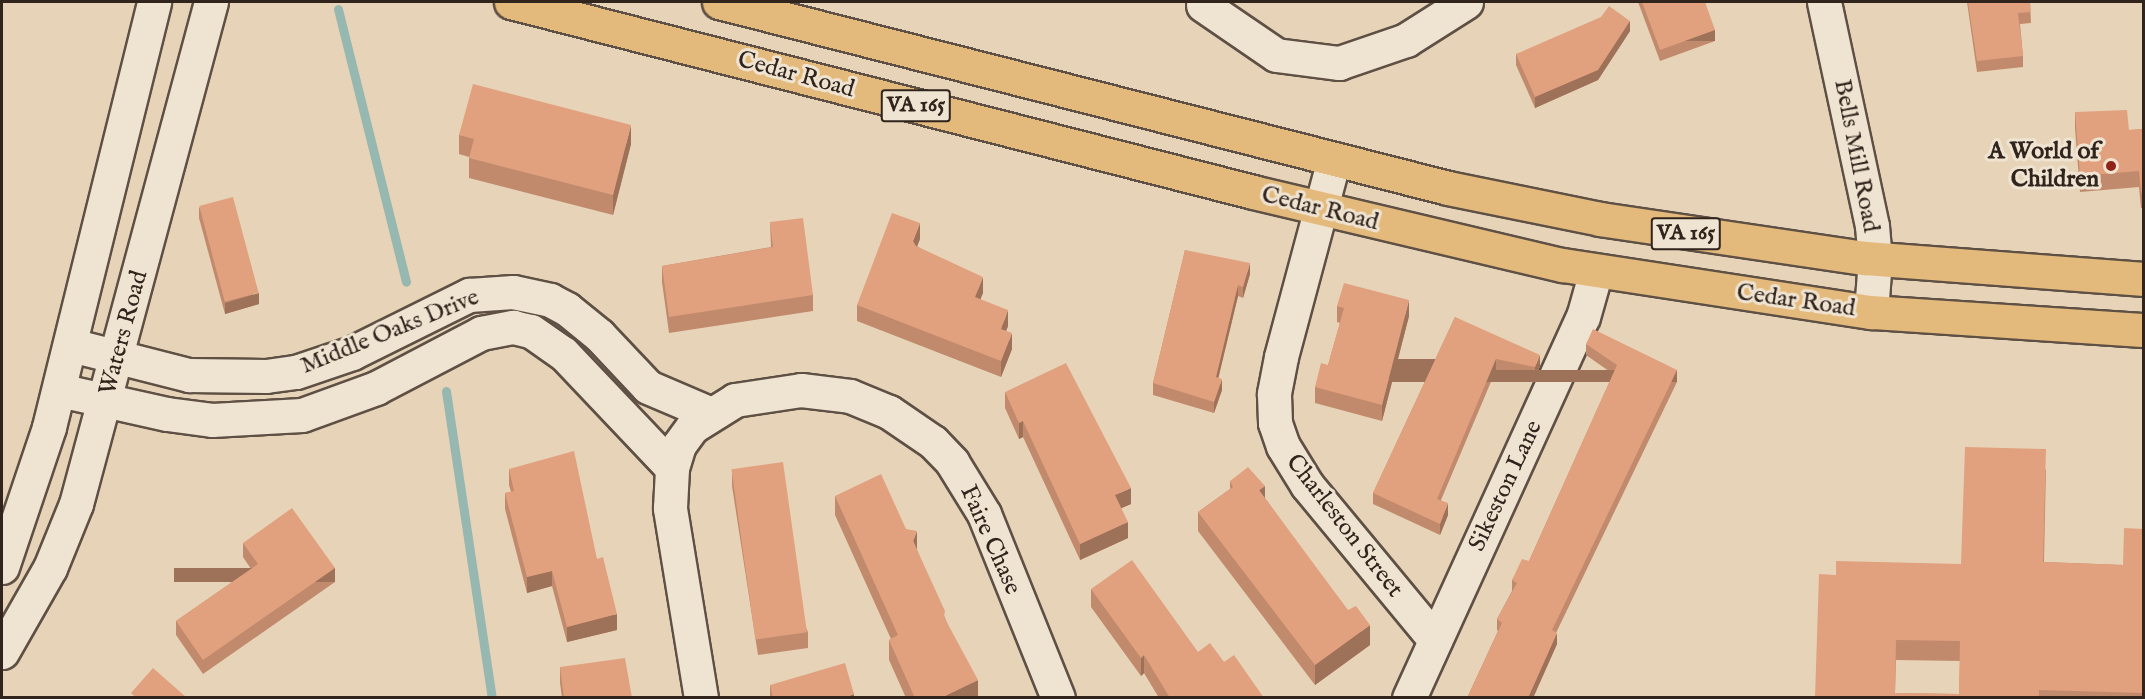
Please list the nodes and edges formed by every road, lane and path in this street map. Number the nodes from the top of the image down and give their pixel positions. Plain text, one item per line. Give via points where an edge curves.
1 (154, 2) edge
2 (211, 2) edge
3 (511, 2) edge
4 (719, 2) edge
5 (1466, 2) edge
6 (1824, 2) edge
7 (1203, 5) dead end
8 (1334, 159) junction
9 (1321, 209) junction
10 (1875, 259) junction
11 (1596, 271) junction
12 (2144, 279) edge
13 (1871, 312) junction
14 (2144, 330) edge
15 (71, 345) junction
16 (118, 357) junction
17 (59, 390) junction
18 (106, 401) junction
19 (709, 413) junction
20 (672, 468) junction
21 (2, 567) edge
22 (1435, 639) junction
23 (2, 652) edge
24 (701, 698) edge
25 (1058, 698) edge
26 (1408, 698) edge

1 - 15 street, Waters Road
2 - 16 street, Waters Road
3 - 9 main road, Cedar Road / VA 165
4 - 8 main road, VA 165
5 - 7 street via 1406,40 1339,63 1276,56
6 - 10 street, Bells Mill Road
8 - 9 street, Charleston Street
8 - 10 main road, VA 165 via 1600,219
9 - 11 main road, Cedar Road / VA 165
9 - 22 street, Charleston Street via 1274,394 1275,423 1282,446 1307,485
10 - 12 main road, VA 165
10 - 13 street, Bells Mill Road
11 - 13 main road, Cedar Road / VA 165
11 - 22 street, Sikeston Lane via 1584,317
13 - 14 main road, Cedar Road / VA 165
15 - 16 street, Middle Oaks Drive
15 - 17 street, Waters Road
16 - 18 street, Waters Road
16 - 19 street, Middle Oaks Drive via 212,378 296,372 352,352 469,295 513,292 550,300 567,309 599,335 648,387
17 - 18 street, Middle Oaks Drive
17 - 21 street, Waters Road via 32,488
18 - 20 street, Middle Oaks Drive via 212,420 302,415 376,388 482,333 513,327 531,331 563,352
18 - 23 street, Waters Road via 65,534 34,601
19 - 20 street, Faire Chase via 684,438
19 - 25 street, Faire Chase via 735,400 801,390 850,396 889,412 933,442 952,462 984,514
20 - 24 street via 670,508
22 - 26 street, Sikeston Lane

